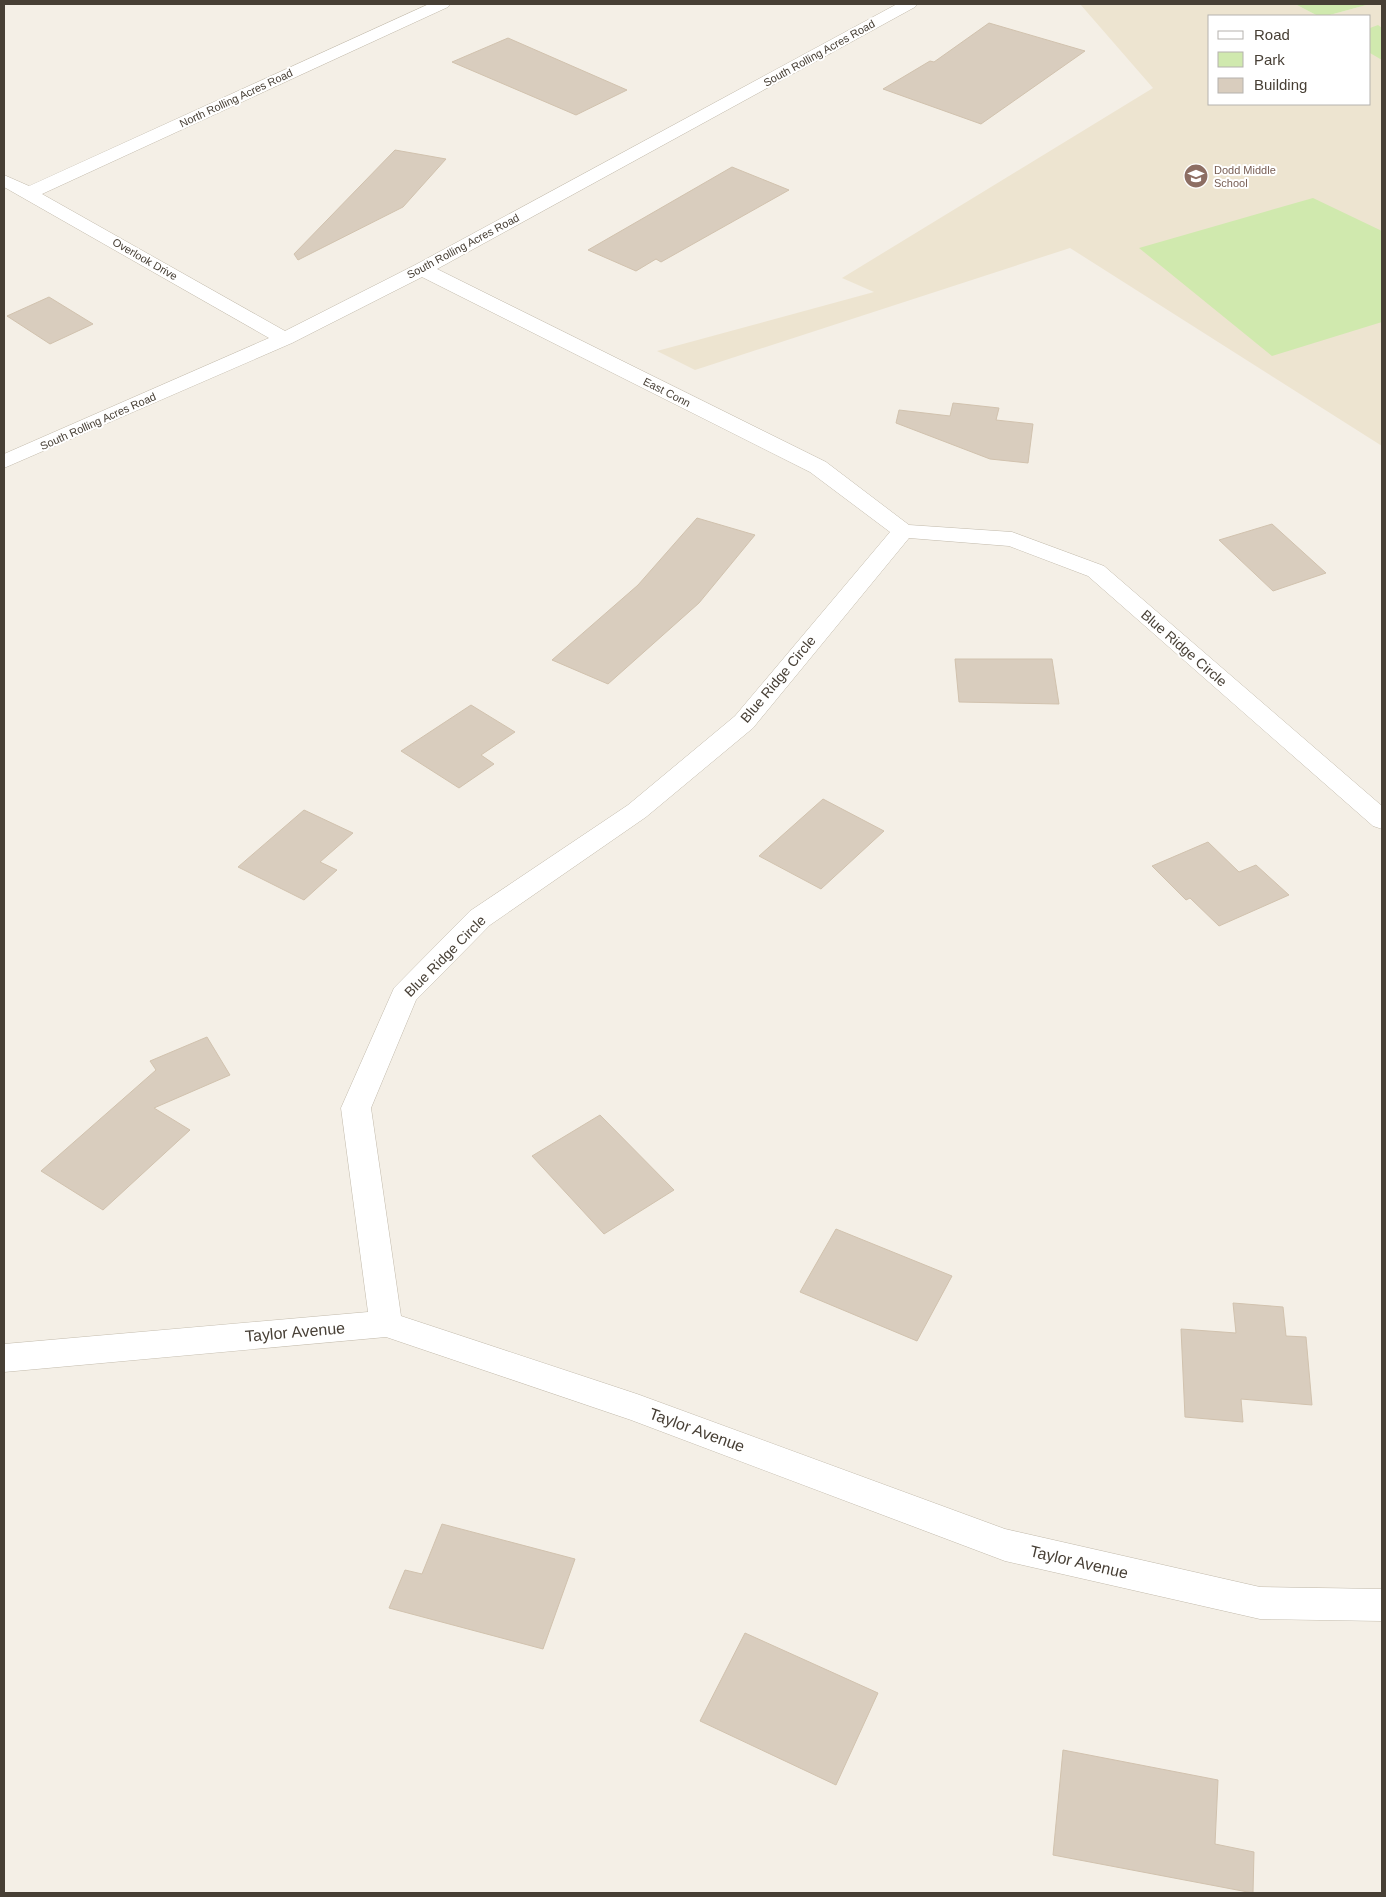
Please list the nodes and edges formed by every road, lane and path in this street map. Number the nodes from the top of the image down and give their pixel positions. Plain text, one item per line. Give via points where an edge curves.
1 (442, 4) edge
2 (908, 4) edge
3 (4, 180) edge
4 (29, 193) junction
5 (422, 269) junction
6 (285, 339) junction
7 (4, 462) edge
8 (903, 531) junction
9 (1382, 820) edge
10 (386, 1324) junction
11 (4, 1358) edge
12 (1382, 1605) edge

1 - 4 street, North Rolling Acres Road
2 - 5 street, South Rolling Acres Road
3 - 4 street, Overlook Drive
4 - 6 street, Overlook Drive
5 - 6 street, South Rolling Acres Road
5 - 8 street, East Conn via 818,467
6 - 7 street, South Rolling Acres Road
8 - 9 street, Blue Ridge Circle via 1012,539 1096,571
8 - 10 street, Blue Ridge Circle via 744,722 637,811 480,918 404,994 356,1108
10 - 11 street, Taylor Avenue
10 - 12 street, Taylor Avenue via 637,1408 1005,1545 1260,1603

